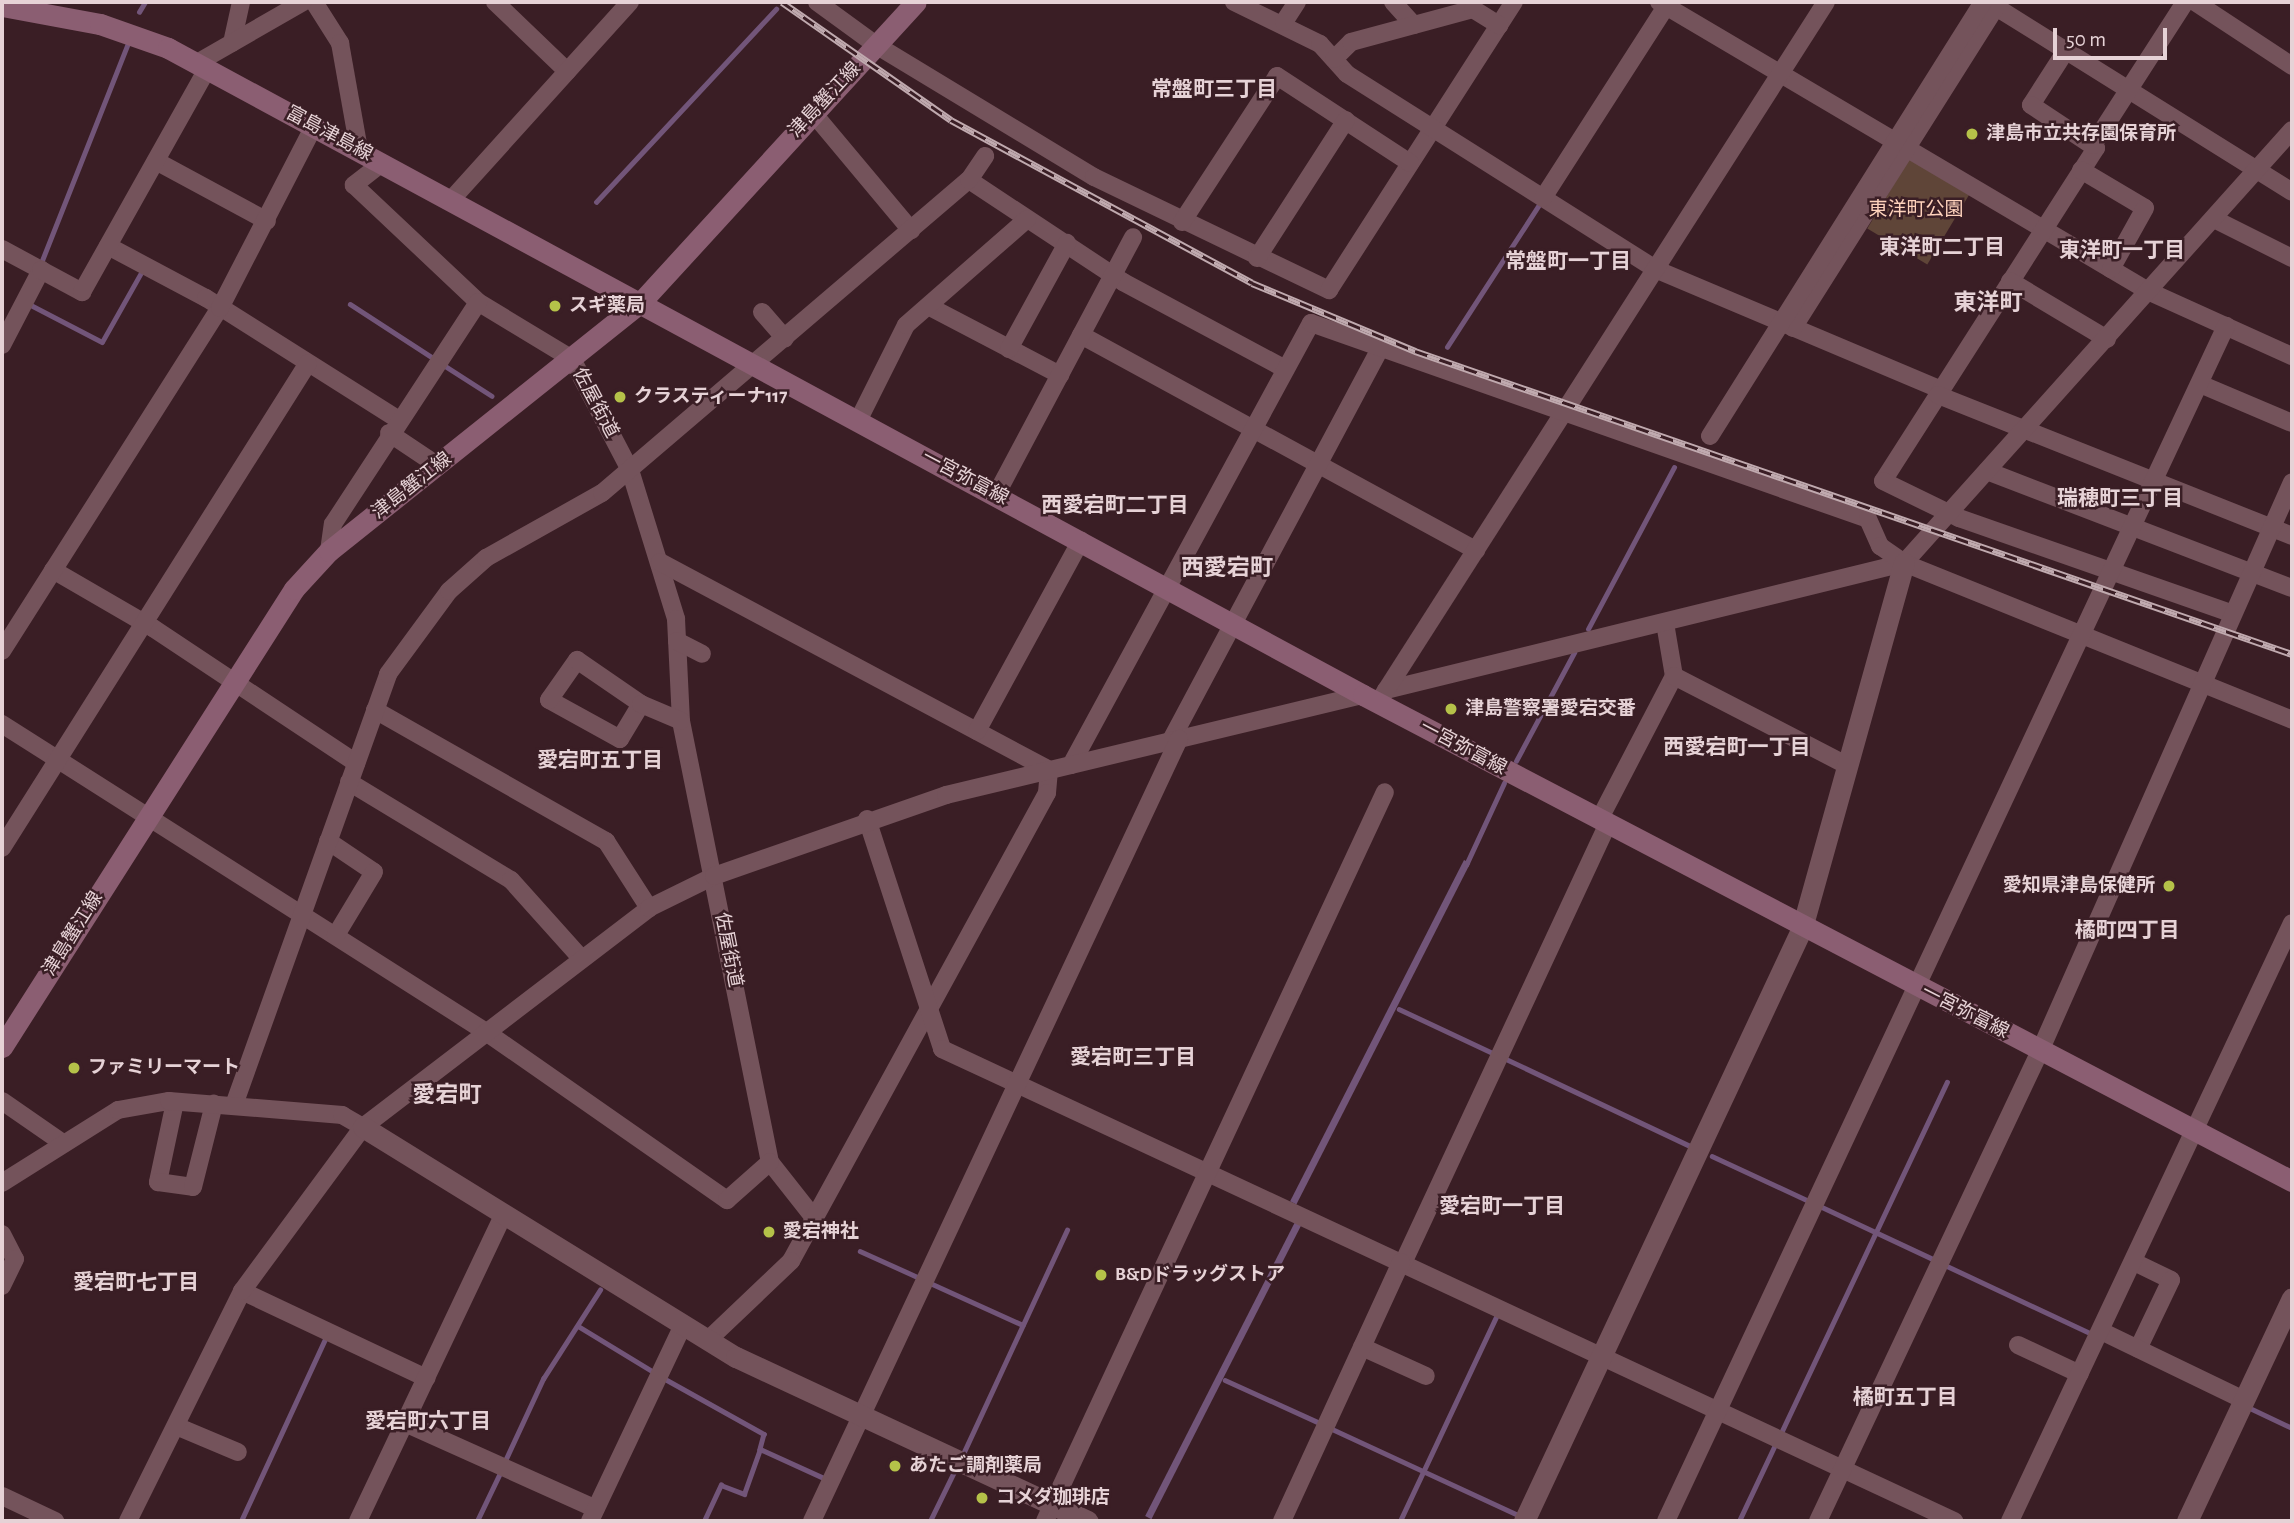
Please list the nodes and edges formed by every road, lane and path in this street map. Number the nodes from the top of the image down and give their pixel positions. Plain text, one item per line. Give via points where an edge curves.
1 (241, 2) edge
2 (303, 2) edge
3 (314, 2) edge
4 (495, 2) edge
5 (630, 2) edge
6 (818, 2) edge
7 (915, 2) edge
8 (1234, 2) edge
9 (1297, 2) edge
10 (1393, 2) edge
11 (1514, 2) edge
12 (1826, 2) edge
13 (2185, 2) edge
14 (2195, 2) edge
15 (1665, 3) edge
16 (1991, 3) edge
17 (2, 6) edge
18 (1284, 22) junction
19 (1414, 25) junction
20 (1499, 26) junction
21 (232, 43) junction
22 (876, 46) junction
23 (2065, 52) junction
24 (1334, 59) junction
25 (202, 66) junction
26 (2292, 66) edge
27 (567, 71) junction
28 (1780, 74) junction
29 (2127, 92) junction
30 (813, 113) junction
31 (1346, 120) junction
32 (314, 126) junction
33 (1432, 128) junction
34 (2292, 130) edge
35 (1901, 145) junction
36 (2092, 145) junction
37 (359, 150) junction
38 (985, 156) dead end
39 (156, 160) junction
40 (382, 163) junction
41 (1410, 163) junction
42 (2081, 170) junction
43 (2255, 173) junction
44 (969, 180) junction
45 (2292, 192) edge
46 (1543, 198) junction
47 (451, 200) junction
48 (1027, 219) junction
49 (2214, 219) junction
50 (267, 221) junction
51 (1182, 222) junction
52 (2044, 229) junction
53 (911, 230) junction
54 (1133, 237) dead end
55 (1067, 243) junction
56 (108, 246) junction
57 (2, 249) edge
58 (1257, 258) junction
59 (2292, 258) edge
60 (2110, 269) junction
61 (41, 270) junction
62 (1655, 270) junction
63 (1114, 273) junction
64 (2010, 281) junction
65 (2150, 292) junction
66 (478, 302) junction
67 (640, 303) junction
68 (930, 307) junction
69 (220, 308) junction
70 (762, 312) dead end
71 (1786, 325) junction
72 (2226, 326) junction
73 (1081, 335) junction
74 (785, 338) junction
75 (2106, 339) junction
76 (2, 345) edge
77 (1009, 348) junction
78 (1380, 349) junction
79 (2292, 356) edge
80 (572, 359) junction
81 (308, 363) junction
82 (753, 365) junction
83 (1285, 369) junction
84 (1060, 375) junction
85 (2200, 384) junction
86 (1940, 392) junction
87 (1562, 415) junction
88 (858, 421) junction
89 (2292, 423) edge
90 (394, 427) junction
91 (1253, 429) junction
92 (2025, 429) junction
93 (1710, 436) dead end
94 (438, 465) junction
95 (1319, 467) junction
96 (630, 470) junction
97 (1987, 471) junction
98 (2155, 481) junction
99 (2292, 482) edge
100 (996, 495) junction
101 (1949, 512) junction
102 (2135, 527) junction
103 (2272, 528) junction
104 (2292, 536) edge
105 (1080, 540) junction
106 (1476, 550) junction
107 (329, 551) junction
108 (660, 562) junction
109 (1904, 563) junction
110 (53, 570) junction
111 (2114, 572) junction
112 (2252, 572) junction
113 (1168, 587) junction
114 (2292, 588) edge
115 (2233, 614) junction
116 (1234, 622) junction
117 (1665, 623) junction
118 (144, 624) junction
119 (2085, 636) junction
120 (677, 641) junction
121 (2, 651) edge
122 (702, 654) dead end
123 (1674, 676) junction
124 (234, 683) junction
125 (2203, 684) junction
126 (1376, 696) junction
127 (641, 704) junction
128 (375, 710) junction
129 (2292, 720) edge
130 (681, 721) junction
131 (2, 724) edge
132 (977, 731) junction
133 (1174, 741) junction
134 (58, 760) junction
135 (356, 763) junction
136 (1070, 765) junction
137 (1848, 766) junction
138 (1049, 770) junction
139 (349, 782) junction
140 (1385, 792) dead end
141 (146, 816) junction
142 (867, 820) junction
143 (1603, 822) junction
144 (328, 841) junction
145 (2, 848) edge
146 (714, 876) junction
147 (649, 908) junction
148 (302, 913) junction
149 (2292, 923) edge
150 (1802, 928) junction
151 (336, 935) junction
152 (581, 958) junction
153 (1917, 987) junction
154 (929, 1004) junction
155 (486, 1032) junction
156 (2, 1047) edge
157 (2040, 1051) junction
158 (1018, 1082) junction
159 (2, 1101) edge
160 (175, 1102) junction
161 (214, 1104) junction
162 (234, 1105) junction
163 (363, 1127) junction
164 (2195, 1131) junction
165 (64, 1143) junction
166 (770, 1162) junction
167 (1207, 1172) junction
168 (2292, 1181) edge
169 (2, 1183) edge
170 (503, 1215) junction
171 (814, 1218) junction
172 (2, 1234) edge
173 (2134, 1262) junction
174 (1402, 1263) junction
175 (2, 1286) edge
176 (242, 1292) junction
177 (2292, 1298) edge
178 (683, 1325) junction
179 (2101, 1331) junction
180 (708, 1340) junction
181 (2018, 1345) dead end
182 (1362, 1347) junction
183 (2138, 1349) junction
184 (1600, 1355) junction
185 (2080, 1374) junction
186 (1426, 1376) dead end
187 (426, 1378) junction
188 (2244, 1400) junction
189 (1718, 1410) junction
190 (862, 1416) junction
191 (405, 1423) junction
192 (176, 1426) junction
193 (238, 1452) dead end
194 (1843, 1469) junction
195 (2, 1496) edge
196 (1049, 1513) edge
197 (593, 1515) edge
198 (55, 1521) edge
199 (128, 1521) edge
200 (358, 1521) edge
201 (812, 1521) edge
202 (1088, 1521) edge
203 (1282, 1521) edge
204 (1524, 1521) edge
205 (1666, 1521) edge
206 (1818, 1521) edge
207 (1954, 1521) edge
208 (2010, 1521) edge
209 (2187, 1521) edge

1 - 21 street
2 - 21 street
3 - 37 street via 340,43
4 - 27 street
5 - 27 street
6 - 22 street
7 - 22 main road, 津島蟹江線
8 - 18 street
9 - 18 street
10 - 19 street
11 - 20 street
12 - 28 street
13 - 29 street
14 - 26 street
15 - 28 street
15 - 46 street
16 - 23 street
16 - 35 street
17 - 25 main road, 富島津島線 via 118,28
18 - 24 street
19 - 20 street via 1473,9
19 - 24 street via 1351,42
20 - 33 street
21 - 25 street
22 - 30 main road, 津島蟹江線
22 - 51 street
23 - 29 street
23 - 36 street via 2031,105
24 - 33 street
25 - 32 main road, 富島津島線
25 - 39 street
27 - 47 street
28 - 35 street
28 - 62 street
29 - 36 street
29 - 43 street
30 - 53 street
30 - 67 main road, 津島蟹江線
31 - 41 street
31 - 51 street via 1277,76
31 - 58 street
32 - 37 main road, 富島津島線
32 - 50 street
33 - 41 street
33 - 46 street
34 - 43 street
35 - 52 street
35 - 71 street
36 - 42 street
37 - 40 main road, 富島津島線
38 - 44 street
39 - 50 street
39 - 56 street
40 - 47 main road, 富島津島線
40 - 66 street, 佐屋街道 via 354,185
41 - 58 street via 1329,290
42 - 52 street
42 - 60 street via 2145,208
43 - 45 street
43 - 49 street
44 - 48 street
44 - 53 street
46 - 62 street
47 - 67 main road, 富島津島線
48 - 55 street
48 - 68 street
49 - 59 street
49 - 65 street
50 - 69 street
51 - 58 street
52 - 60 street
52 - 64 street
53 - 74 street
54 - 63 street
55 - 63 street
55 - 77 street
56 - 61 street via 82,292
56 - 69 street
57 - 61 street
60 - 65 street
61 - 76 street
62 - 71 street
62 - 87 street
63 - 73 street
63 - 83 street
64 - 75 street
64 - 86 street
65 - 72 street
65 - 75 street
66 - 80 street, 佐屋街道
66 - 90 street
67 - 80 main road, 津島蟹江線
67 - 82 main road, 一宮弥富線
68 - 77 street
68 - 88 street via 906,325
69 - 81 street
69 - 110 street
70 - 74 street
71 - 86 street
71 - 93 street
72 - 79 street
72 - 85 street
73 - 84 street
73 - 91 street
74 - 82 street
75 - 92 street
77 - 84 street
78 - 83 street via 1311,323
78 - 87 street
78 - 95 street
80 - 94 main road, 津島蟹江線
80 - 96 street, 佐屋街道
81 - 90 street
81 - 118 street
82 - 88 main road, 一宮弥富線
82 - 96 street
83 - 91 street
84 - 100 street
85 - 89 street
85 - 98 street
86 - 92 street
86 - 101 street via 1883,481
87 - 106 street
87 - 109 street via 1868,519 1880,546
88 - 100 main road, 一宮弥富線
90 - 94 street
90 - 107 street via 329,531
91 - 95 street
91 - 113 street
92 - 97 street
92 - 98 street
94 - 107 main road, 津島蟹江線
95 - 106 street
95 - 116 street
96 - 108 street, 佐屋街道
96 - 128 street via 602,493 486,558 449,591 388,674
97 - 101 street
97 - 102 street
98 - 102 street
98 - 103 street
99 - 103 street
100 - 105 main road, 一宮弥富線
101 - 109 street
101 - 111 street
102 - 111 street
102 - 112 street
103 - 104 street
103 - 112 street
105 - 113 main road, 一宮弥富線
105 - 132 street
106 - 126 street
107 - 124 main road, 津島蟹江線 via 294,589
108 - 120 street, 佐屋街道
108 - 132 street
109 - 117 street
109 - 119 street
109 - 137 street
110 - 118 street
110 - 121 street
111 - 115 street
111 - 119 street
112 - 114 street
112 - 115 street
113 - 116 main road, 一宮弥富線
113 - 136 street
115 - 125 street
116 - 126 main road, 一宮弥富線
116 - 133 street
117 - 123 street
117 - 126 street
118 - 124 street
118 - 134 street
119 - 125 street
119 - 153 street
120 - 122 street
120 - 130 street, 佐屋街道
123 - 137 street
123 - 143 street
124 - 135 street
124 - 141 main road, 津島蟹江線
125 - 129 street
125 - 157 street
126 - 133 street
126 - 143 main road, 一宮弥富線
127 - 127 street via 577,660 549,699 620,739
127 - 130 street
128 - 135 street
128 - 147 street via 606,841
130 - 146 street, 佐屋街道
131 - 134 street
132 - 138 street
133 - 136 street
133 - 158 street
134 - 141 street
134 - 145 street
135 - 139 street
136 - 138 street
137 - 150 street
138 - 142 street
138 - 154 street via 1046,793
139 - 144 street
139 - 152 street via 511,880
140 - 167 street
141 - 148 street
141 - 156 main road, 津島蟹江線
142 - 146 street via 751,868
142 - 154 street
143 - 150 main road, 一宮弥富線
143 - 174 street
144 - 148 street
144 - 151 street via 374,872
146 - 147 street
146 - 166 street, 佐屋街道
147 - 152 street
148 - 151 street
148 - 162 street
149 - 164 street
150 - 153 main road, 一宮弥富線
150 - 184 street
151 - 155 street
152 - 155 street
153 - 157 main road, 一宮弥富線
153 - 189 street
154 - 158 street via 942,1049
154 - 171 street
155 - 163 street
155 - 166 street via 727,1200
157 - 164 main road, 一宮弥富線
157 - 194 street
158 - 167 street
158 - 190 street
159 - 165 street
160 - 161 street
160 - 161 street via 158,1182 193,1187
160 - 165 street via 118,1110
161 - 162 street
162 - 163 street via 342,1115
163 - 170 street
163 - 176 street
164 - 168 main road, 一宮弥富線
164 - 173 street
165 - 169 street
166 - 171 street, 佐屋街道
167 - 174 street
167 - 196 street
170 - 178 street
170 - 187 street
171 - 180 street via 791,1261
172 - 175 street via 15,1259
173 - 179 street
173 - 183 street via 2171,1280
174 - 182 street
174 - 184 street
176 - 187 street
176 - 192 street
177 - 188 street
178 - 180 street
178 - 197 street
179 - 183 street
179 - 185 street
180 - 190 street
181 - 185 street
182 - 186 street
182 - 203 street
183 - 188 street
184 - 189 street
184 - 204 street
185 - 208 street
187 - 191 street
188 - 209 street
189 - 194 street
189 - 205 street
190 - 196 street
190 - 201 street
191 - 197 street
191 - 200 street
192 - 193 street
192 - 199 street
194 - 206 street
194 - 207 street
195 - 198 street
196 - 202 street

